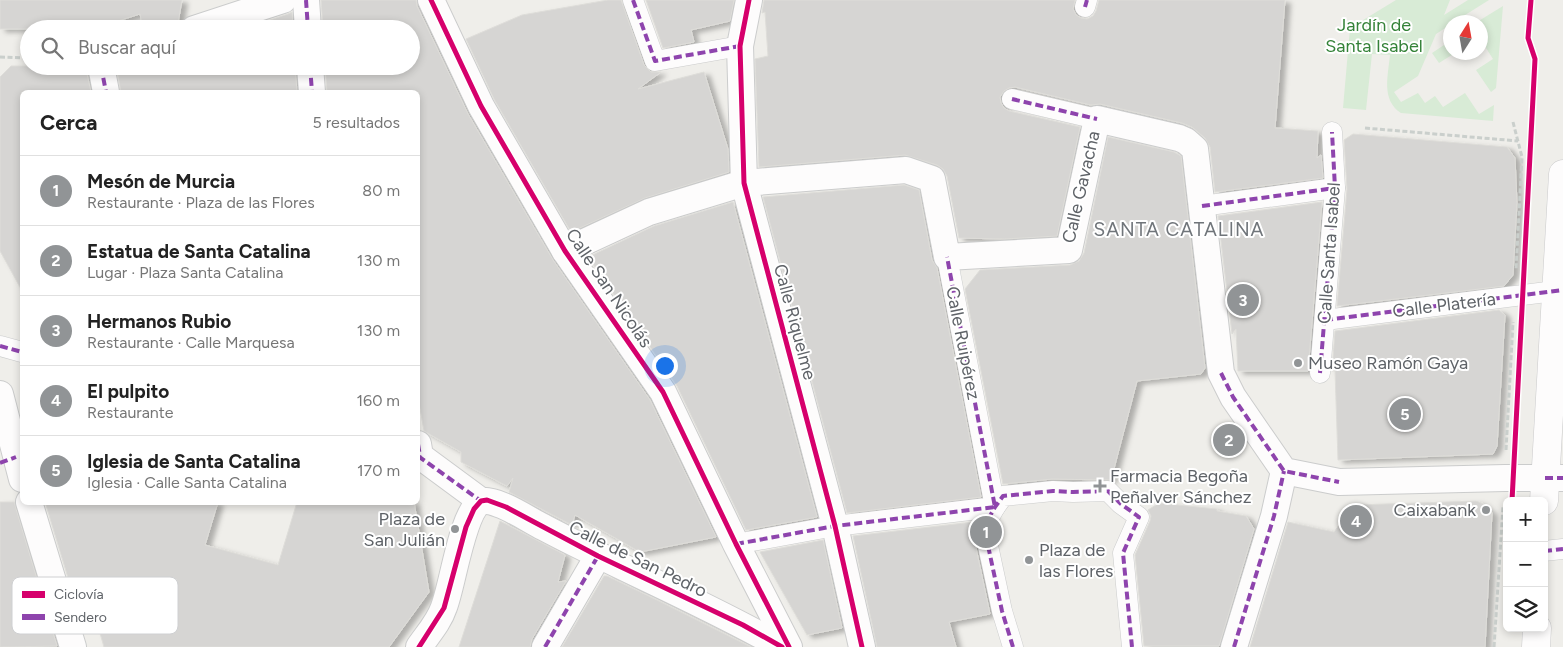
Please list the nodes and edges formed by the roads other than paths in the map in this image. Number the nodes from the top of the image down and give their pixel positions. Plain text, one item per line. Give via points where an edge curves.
1 (283, 0) edge
2 (306, 0) edge
3 (431, 0) edge
4 (633, 0) edge
5 (749, 0) edge
6 (222, 20) edge
7 (307, 20) edge
8 (740, 46) junction
9 (103, 75) edge
10 (311, 75) edge
11 (106, 90) edge
12 (312, 90) edge
13 (1012, 99) dead end
14 (1096, 119) junction
15 (1332, 132) dead end
16 (1563, 174) edge
17 (744, 183) junction
18 (1335, 188) junction
19 (1202, 206) junction
20 (565, 251) junction
21 (947, 257) junction
22 (1560, 290) edge
23 (1325, 320) junction
24 (0, 346) edge
25 (20, 351) edge
26 (1320, 373) dead end
27 (0, 394) edge
28 (420, 454) edge
29 (13, 467) edge
30 (1284, 471) junction
31 (1551, 486) edge
32 (481, 501) junction
33 (31, 505) edge
34 (995, 507) junction
35 (835, 526) junction
36 (736, 544) junction
37 (1563, 549) edge
38 (1548, 551) edge
39 (598, 556) junction
40 (52, 577) edge
41 (1537, 632) edge
42 (69, 634) edge
43 (73, 647) edge
44 (419, 647) edge
45 (545, 647) edge
46 (782, 647) edge
47 (788, 647) edge
48 (862, 647) edge
49 (1013, 647) edge
50 (1132, 647) edge
51 (1234, 647) edge
52 (1536, 647) edge

1 - 6 street
2 - 7 street
3 - 20 street, Calle San Nicolás via 481,106
4 - 8 street via 655,61
5 - 8 street, Calle Riquelme
8 - 17 street, Calle Riquelme
9 - 11 street
10 - 12 street
13 - 14 street
14 - 19 street, Calle Gavacha via 1186,141 1195,149
14 - 21 street, Calle Gavacha via 1069,250
15 - 18 street, Calle Santa Isabel
16 - 22 main road
17 - 20 street via 650,212
17 - 21 street, Calle Ruipérez via 906,170 932,179
17 - 35 street, Calle Riquelme
18 - 19 street
18 - 23 street, Calle Santa Isabel
19 - 30 street via 1221,373 1233,397
20 - 36 street, Calle San Nicolás via 663,392
21 - 34 street, Calle Ruipérez
22 - 23 street, Calle Platería
22 - 31 main road
23 - 26 street, Calle Santa Isabel
24 - 25 street
27 - 29 street
28 - 32 street, Calle de San Pedro
30 - 31 street via 1339,482 1505,478
30 - 51 street via 1274,516
32 - 39 street, Calle de San Pedro via 506,507
32 - 44 street via 466,527 447,600
33 - 40 street
34 - 35 street
34 - 49 street via 984,527
34 - 50 street via 1004,496 1053,491 1108,491 1139,517 1124,553
35 - 36 street
35 - 48 street, Calle Riquelme
36 - 47 street, Calle San Nicolás
37 - 38 street
39 - 45 street
39 - 46 street, Calle de San Pedro
41 - 52 main road
42 - 43 street

